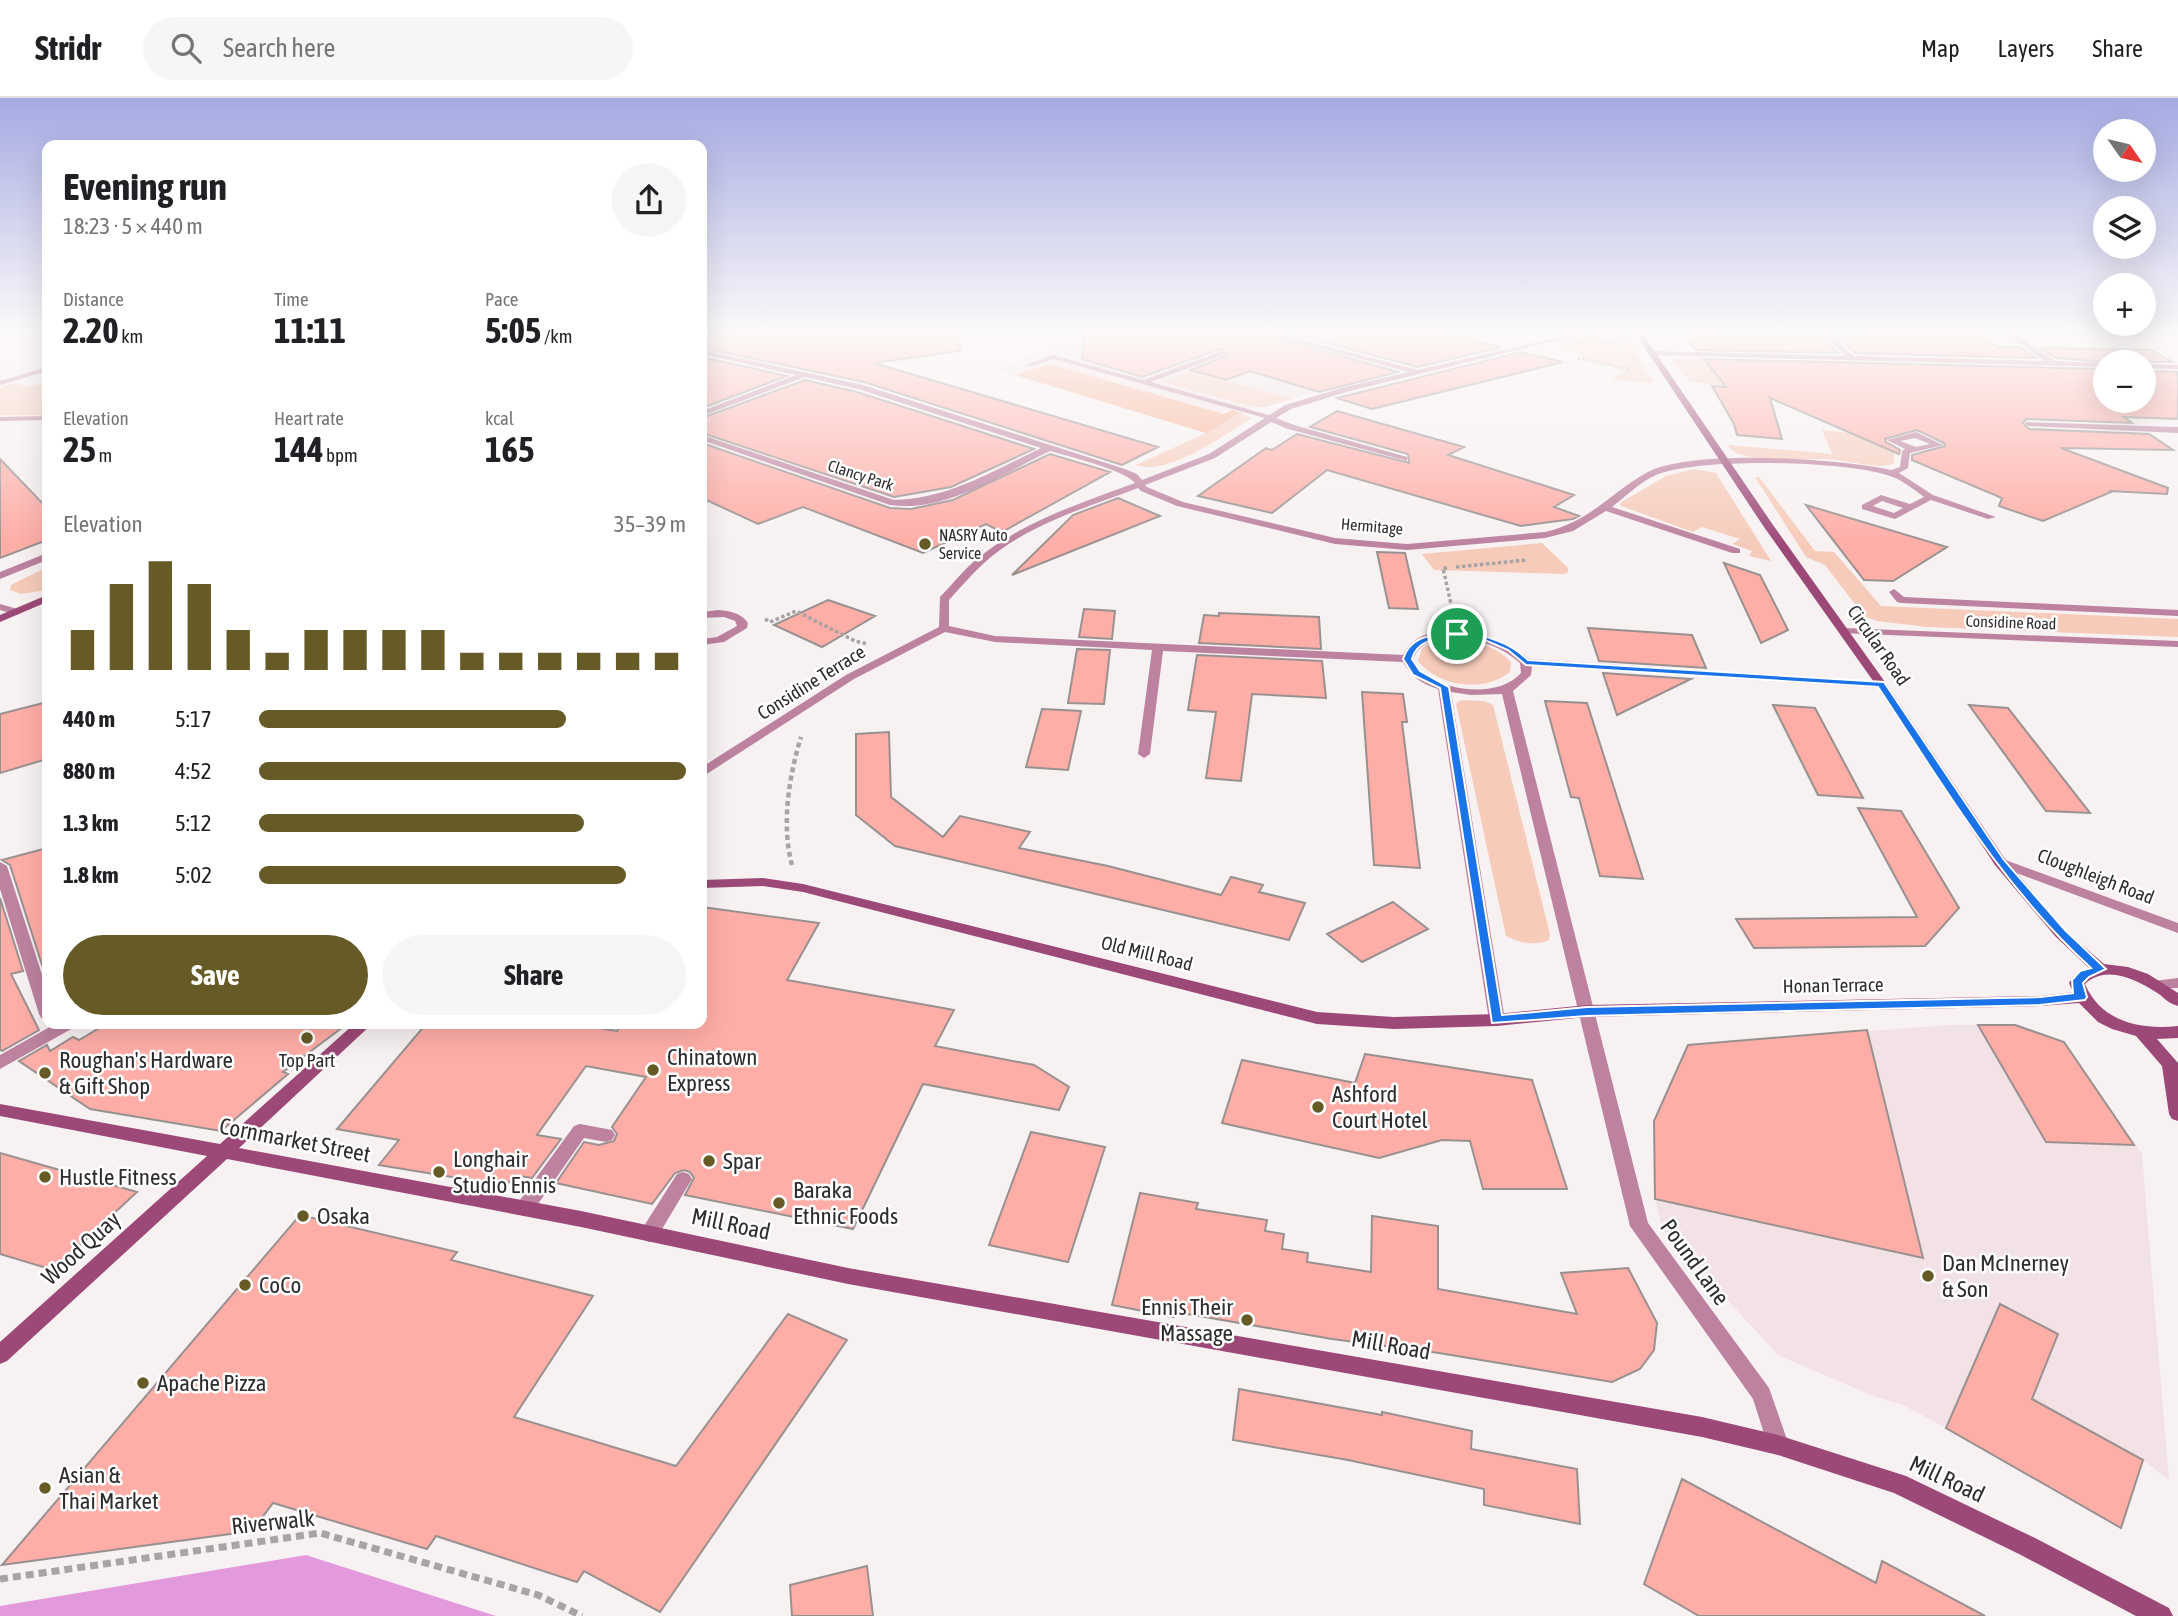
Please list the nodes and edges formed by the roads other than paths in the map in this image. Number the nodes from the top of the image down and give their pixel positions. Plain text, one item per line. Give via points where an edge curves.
1 (728, 404) edge
2 (912, 404) edge
3 (1220, 404) edge
4 (1301, 404) edge
5 (1687, 404) edge
6 (707, 412) edge
7 (42, 418) edge
8 (1269, 418) junction
9 (0, 419) edge
10 (2029, 424) dead end
11 (2178, 430) edge
12 (707, 439) edge
13 (1048, 448) junction
14 (1914, 449) dead end
15 (1404, 459) dead end
16 (1727, 463) junction
17 (1892, 473) junction
18 (1140, 482) junction
19 (1930, 497) junction
20 (1911, 507) dead end
21 (1605, 508) junction
22 (1991, 517) dead end
23 (1736, 551) dead end
24 (42, 558) edge
25 (0, 576) edge
26 (1894, 592) dead end
27 (42, 600) edge
28 (0, 607) edge
29 (707, 609) edge
30 (17, 612) junction
31 (717, 613) junction
32 (2178, 613) edge
33 (707, 614) edge
34 (0, 619) edge
35 (944, 628) junction
36 (1844, 631) junction
37 (707, 641) edge
38 (2178, 644) edge
39 (1158, 648) junction
40 (1407, 659) junction
41 (1526, 662) junction
42 (1881, 684) junction
43 (1444, 687) junction
44 (1507, 689) junction
45 (1144, 754) dead end
46 (707, 771) edge
47 (2000, 862) junction
48 (0, 866) edge
49 (707, 884) edge
50 (2178, 928) edge
51 (2100, 969) junction
52 (2178, 983) edge
53 (2160, 985) junction
54 (2080, 997) junction
55 (42, 998) edge
56 (2178, 1001) edge
57 (1587, 1012) junction
58 (1497, 1020) junction
59 (52, 1029) edge
60 (359, 1029) edge
61 (2178, 1032) edge
62 (2142, 1033) junction
63 (0, 1063) edge
64 (0, 1110) edge
65 (2178, 1114) edge
66 (606, 1135) dead end
67 (226, 1152) junction
68 (683, 1180) dead end
69 (524, 1209) junction
70 (581, 1219) joint
71 (649, 1234) junction
72 (0, 1355) edge
73 (1778, 1444) junction
74 (2161, 1616) edge

1 - 6 street
2 - 13 street
3 - 8 street
4 - 8 street
5 - 16 main road, Circular Road
7 - 9 street
8 - 15 street
8 - 18 street via 1212,456
10 - 11 street
12 - 13 street, Clancy Park via 892,503 911,504 937,499
13 - 18 street via 1122,471
14 - 17 street via 1906,452 1904,468
16 - 17 street, Hermitage via 1842,463
16 - 21 street, Hermitage via 1688,464 1651,474
16 - 36 main road, Circular Road
17 - 19 street, Hermitage
18 - 21 street, Hermitage via 1144,489 1180,504 1335,541 1407,547 1545,535 1570,529
18 - 35 street via 1059,515 980,561 944,598
19 - 20 street
19 - 22 street, Hermitage
21 - 23 street
24 - 25 street
26 - 32 street, Considine Road via 1901,600
27 - 30 main road
28 - 30 street
29 - 31 street
30 - 34 main road
31 - 33 street
31 - 37 street via 734,616 742,628
35 - 39 street via 995,639
35 - 46 street, Considine Terrace via 850,677
36 - 38 street, Considine Road
36 - 42 main road, Circular Road
39 - 40 street
39 - 45 street
40 - 41 street via 1411,648 1424,639 1457,634 1489,639 1511,648
40 - 43 street via 1416,673
41 - 42 street
41 - 44 street via 1527,673
42 - 47 main road, Circular Road
43 - 44 street via 1484,692
43 - 58 street
44 - 57 street
47 - 50 street, Cloughleigh Road
47 - 51 main road, Circular Road via 2060,933
48 - 55 street
49 - 58 main road, Old Mill Road via 762,882 803,888 1317,1018 1394,1023
51 - 53 main road via 2129,973
51 - 54 main road via 2084,974 2077,983
52 - 53 street
53 - 56 main road
54 - 57 main road, Honan Terrace
54 - 62 main road via 2095,1012
57 - 58 main road, Old Mill Road
57 - 73 street, Pound Lane via 1639,1226 1762,1395
59 - 63 street
60 - 67 main road
61 - 62 main road
62 - 65 main road via 2170,1064
64 - 67 main road, Cornmarket Street
66 - 69 street via 580,1131
67 - 69 main road, Cornmarket Street
67 - 72 main road, Wood Quay
68 - 71 street
69 - 70 main road, Cornmarket Street
70 - 71 main road, Mill Road
71 - 73 main road, Mill Road via 848,1276
73 - 74 main road, Mill Road via 1898,1484

